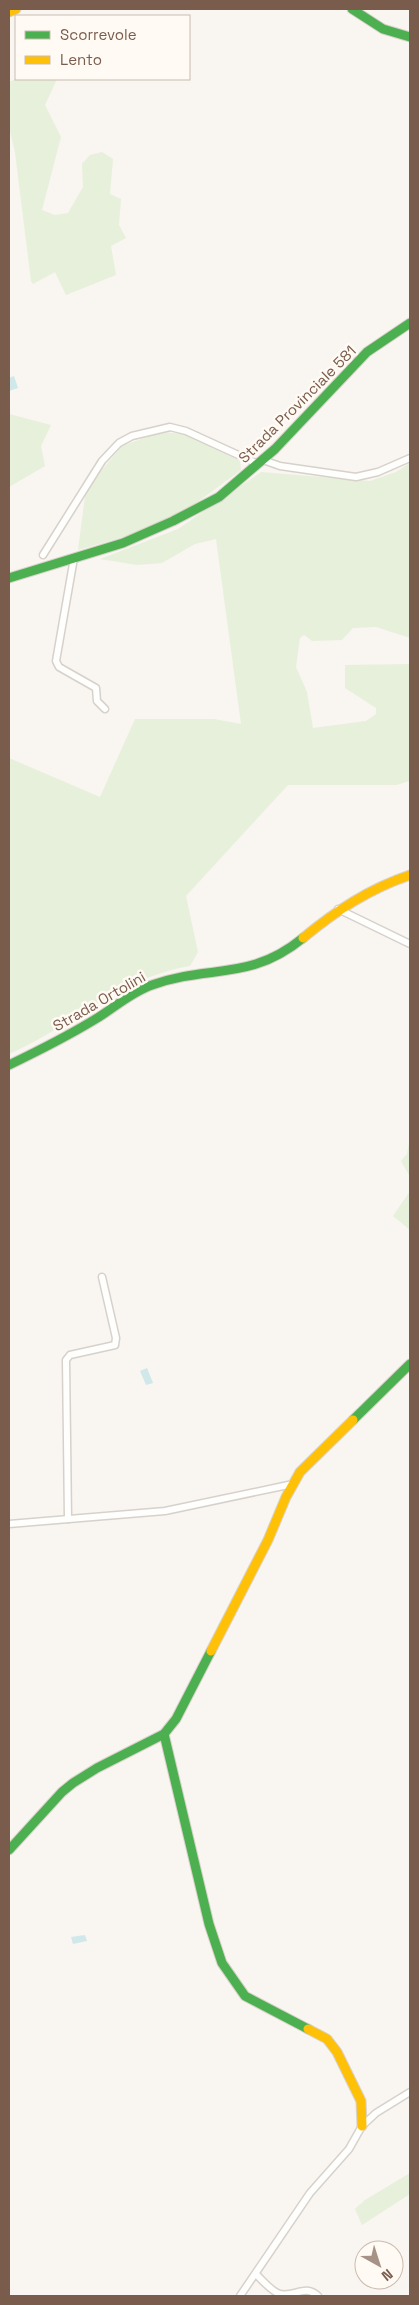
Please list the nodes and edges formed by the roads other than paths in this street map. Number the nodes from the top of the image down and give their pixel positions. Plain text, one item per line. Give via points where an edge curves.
1 (16, 9) edge
2 (352, 9) edge
3 (9, 12) edge
4 (410, 37) edge
5 (410, 324) edge
6 (410, 458) edge
7 (260, 462) junction
8 (43, 555) dead end
9 (74, 558) junction
10 (9, 578) edge
11 (105, 709) dead end
12 (410, 875) edge
13 (338, 910) junction
14 (410, 944) edge
15 (9, 1065) edge
16 (102, 1277) dead end
17 (410, 1364) edge
18 (292, 1484) junction
19 (68, 1519) junction
20 (9, 1524) edge
21 (164, 1734) junction
22 (9, 1850) edge
23 (410, 2092) edge
24 (362, 2126) junction
25 (256, 2274) junction
26 (240, 2296) edge
27 (318, 2296) edge

1 - 3 main road
2 - 4 main road via 383,29
5 - 7 main road, Strada Provinciale 581 via 368,352
6 - 7 street via 378,472 356,477
7 - 8 street via 170,427 132,436 119,443 102,462
7 - 9 main road, Strada Provinciale 581 via 219,497 173,521 123,543
9 - 10 main road, Strada Provinciale 581
9 - 11 street via 56,661 60,667 96,688 97,701
12 - 13 main road, Strada Ortolini via 382,885
13 - 14 street
13 - 15 main road, Strada Ortolini via 292,947 266,962 243,970 174,978 149,986 70,1034
16 - 19 street via 115,1346 70,1355 66,1360
17 - 18 main road via 321,1450
18 - 19 street via 165,1511
18 - 21 main road via 268,1540 176,1718
19 - 20 street
21 - 22 main road via 73,1783
21 - 24 main road via 209,1924 222,1964 246,1996 327,2039 337,2052 360,2101
23 - 24 street via 376,2112
24 - 25 street via 349,2149 310,2193
25 - 26 street
25 - 27 street via 278,2294 310,2290

